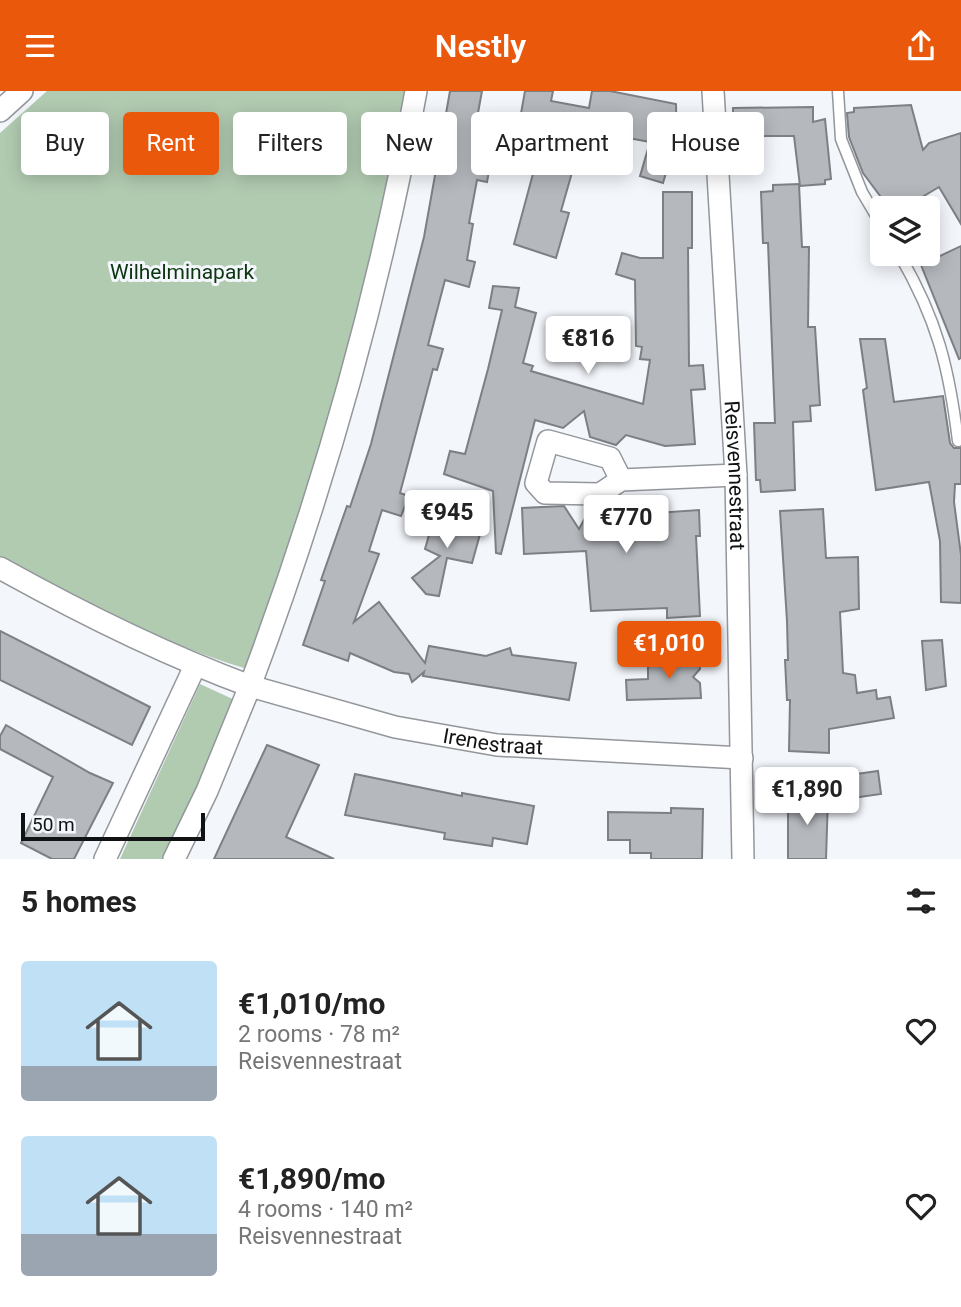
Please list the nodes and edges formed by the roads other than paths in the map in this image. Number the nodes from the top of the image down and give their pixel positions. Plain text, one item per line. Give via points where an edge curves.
1 (22, 91) edge
2 (416, 91) edge
3 (713, 91) edge
4 (838, 91) edge
5 (0, 111) edge
6 (870, 206) edge
7 (906, 266) edge
8 (958, 441) dead end
9 (736, 475) junction
10 (621, 480) dead end
11 (0, 568) edge
12 (195, 666) junction
13 (250, 686) junction
14 (742, 758) junction
15 (105, 859) edge
16 (174, 859) edge
17 (743, 859) edge

1 - 5 street
2 - 13 street via 386,238 330,458
3 - 9 street, Reisvennestraat
4 - 6 lane via 841,139
7 - 8 lane via 923,296 950,377
9 - 10 street
9 - 14 street, Reisvennestraat
11 - 12 street via 99,622
12 - 13 street
12 - 15 street
13 - 14 street, Irenestraat via 395,727 497,745
13 - 16 street
14 - 17 street, Reisvennestraat

